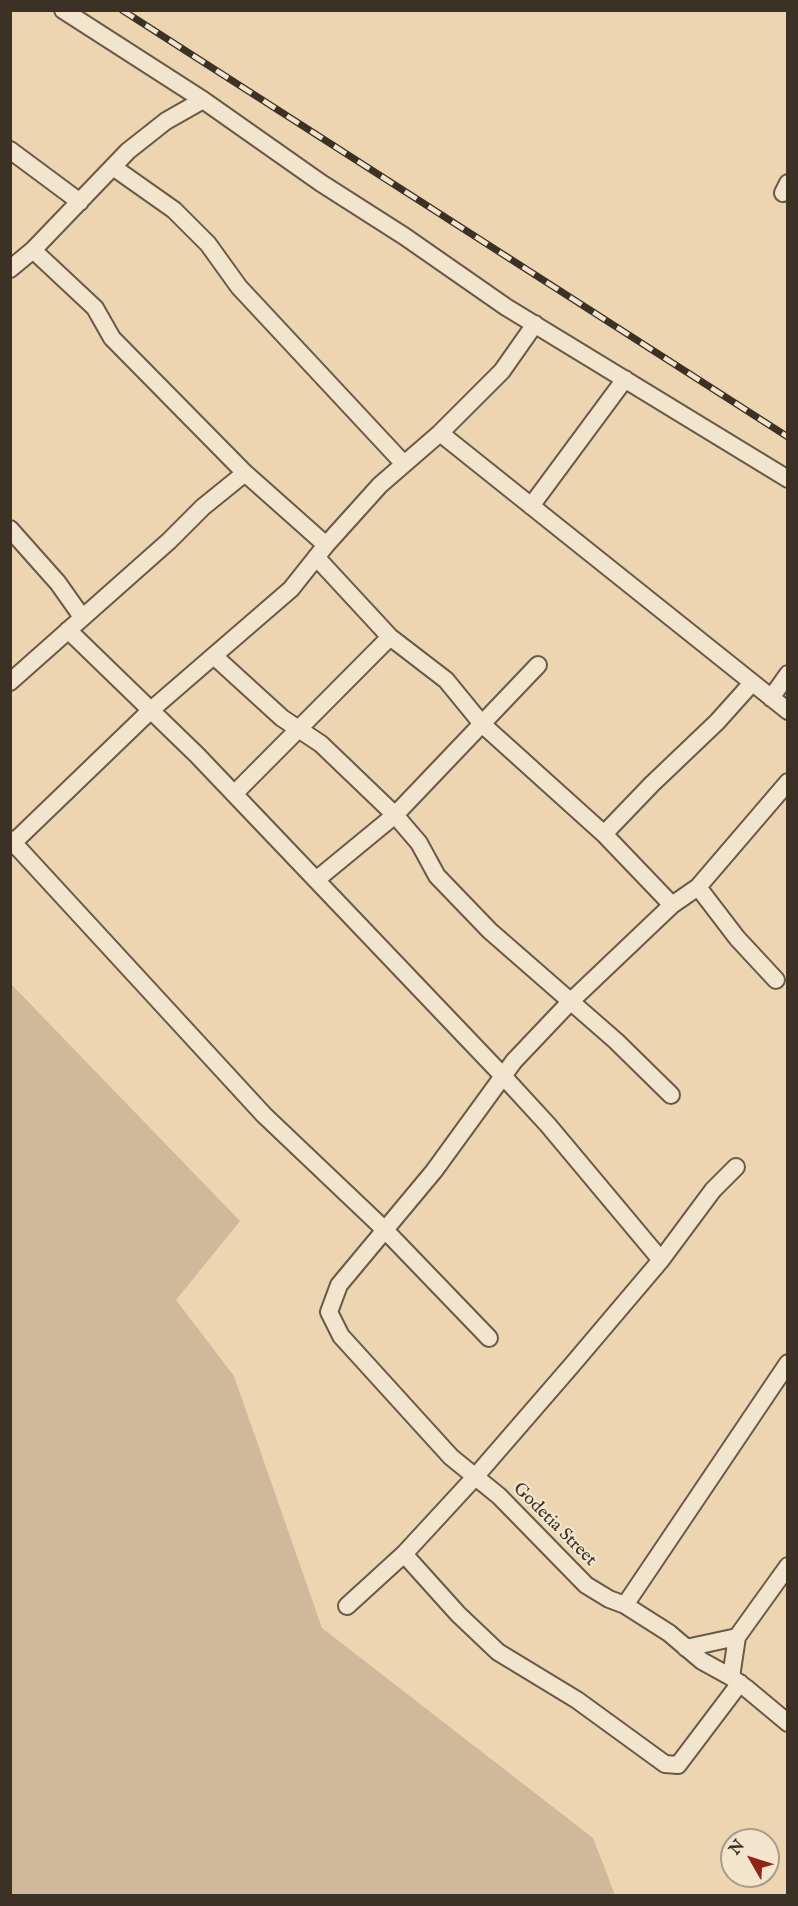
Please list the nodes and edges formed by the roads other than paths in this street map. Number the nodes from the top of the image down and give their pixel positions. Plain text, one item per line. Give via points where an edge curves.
1 (63, 10) edge
2 (203, 100) junction
3 (10, 150) edge
4 (113, 167) junction
5 (80, 202) junction
6 (33, 250) junction
7 (10, 269) edge
8 (535, 324) junction
9 (625, 379) junction
10 (440, 433) junction
11 (404, 464) junction
12 (245, 473) junction
13 (788, 479) edge
14 (531, 506) junction
15 (12, 533) edge
16 (321, 551) junction
17 (82, 618) junction
18 (68, 630) junction
19 (390, 637) junction
20 (214, 656) junction
21 (538, 665) dead end
22 (788, 674) edge
23 (10, 682) edge
24 (752, 683) junction
25 (771, 698) junction
26 (151, 710) junction
27 (788, 711) edge
28 (482, 724) junction
29 (299, 730) junction
30 (788, 782) edge
31 (234, 794) junction
32 (395, 815) junction
33 (604, 834) junction
34 (12, 841) edge
35 (316, 880) junction
36 (698, 887) junction
37 (672, 905) junction
38 (776, 980) dead end
39 (570, 1002) junction
40 (503, 1076) junction
41 (671, 1095) dead end
42 (736, 1167) dead end
43 (385, 1230) junction
44 (661, 1260) junction
45 (489, 1338) dead end
46 (788, 1363) edge
47 (475, 1477) junction
48 (404, 1554) junction
49 (788, 1566) edge
50 (625, 1605) junction
51 (348, 1606) dead end
52 (737, 1637) junction
53 (686, 1648) junction
54 (736, 1680) junction
55 (788, 1723) edge

1 - 2 street
2 - 4 street via 166,121
2 - 8 street
3 - 5 street
4 - 5 street
4 - 11 street via 174,210 208,244 239,287
5 - 6 street
6 - 7 street
6 - 12 street via 95,308 112,338
8 - 9 street
8 - 10 street via 502,371
9 - 13 street
9 - 14 street
10 - 11 street
10 - 14 street
11 - 16 street
12 - 16 street
12 - 17 street
14 - 24 street
15 - 17 street via 58,583
16 - 19 street
16 - 20 street via 291,589
17 - 18 street
18 - 23 street
18 - 26 street
19 - 28 street via 446,680
19 - 29 street
20 - 26 street
20 - 29 street
21 - 28 street
22 - 25 street
24 - 25 street
24 - 33 street via 717,723
25 - 27 street
26 - 31 street
26 - 34 street
28 - 32 street
28 - 33 street
29 - 31 street
29 - 32 street via 321,744
30 - 36 street
31 - 35 street
32 - 35 street
32 - 39 street via 418,843 437,876 490,931
33 - 37 street
34 - 43 street via 264,1115
35 - 40 street
36 - 37 street
36 - 38 street
37 - 39 street
39 - 40 street
39 - 41 street
40 - 43 street via 434,1171
40 - 44 street
42 - 44 street via 713,1190
43 - 45 street
43 - 47 street, Godetia Street via 339,1285 329,1312 341,1336 451,1457
44 - 47 street
46 - 50 street
47 - 48 street
47 - 50 street, Godetia Street via 499,1496 586,1585
48 - 51 street
48 - 54 street via 498,1652 577,1700 665,1764 678,1765
49 - 52 street
50 - 53 street, Godetia Street
52 - 53 street
52 - 54 street
53 - 54 street, Godetia Street
54 - 55 street, Godetia Street

